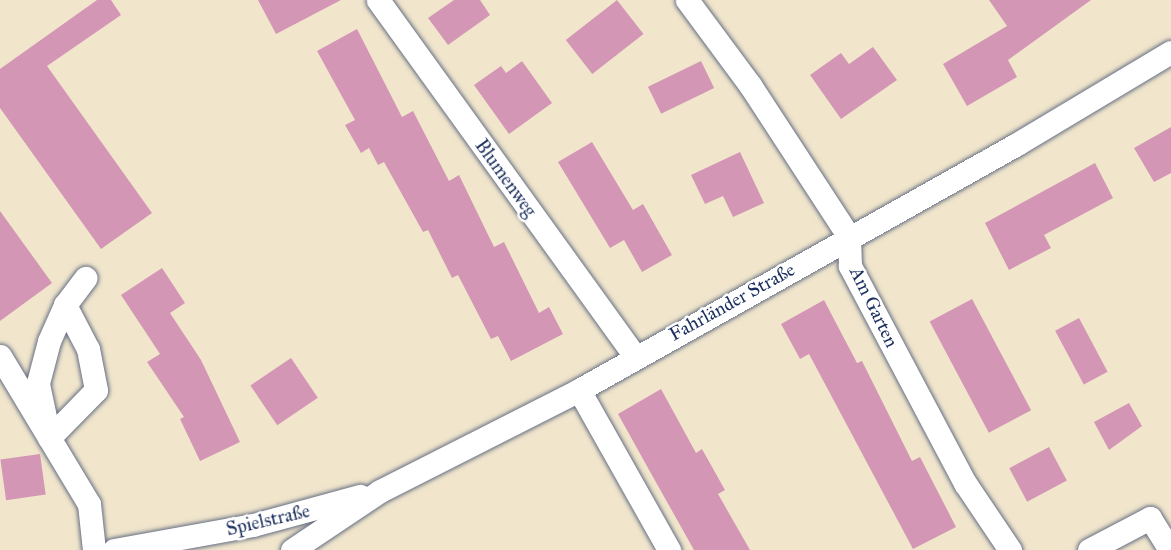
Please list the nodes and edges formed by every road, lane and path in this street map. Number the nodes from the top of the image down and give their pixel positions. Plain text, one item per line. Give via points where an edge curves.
1 (378, 0) edge
2 (687, 0) edge
3 (1171, 52) edge
4 (849, 237) junction
5 (85, 278) dead end
6 (65, 305) junction
7 (0, 356) edge
8 (635, 356) junction
9 (579, 390) junction
10 (49, 438) junction
11 (380, 491) junction
12 (94, 550) edge
13 (114, 550) edge
14 (292, 550) edge
15 (669, 550) edge
16 (1010, 550) edge
17 (1089, 550) edge
18 (1170, 550) edge

1 - 8 street, Blumenweg
2 - 4 street, Am Garten via 750,85
3 - 4 street, Fahrländer Straße
4 - 8 street, Fahrländer Straße
4 - 16 street, Am Garten via 850,265 965,483
5 - 6 street
6 - 10 street via 38,383
6 - 10 street via 89,349 96,390
7 - 10 street
8 - 9 street, Fahrländer Straße
9 - 11 street, Fahrländer Straße
9 - 15 street
10 - 12 street via 89,505
11 - 13 street, Spielstraße via 253,525
11 - 14 street, Fahrländer Straße
17 - 18 street via 1150,518

